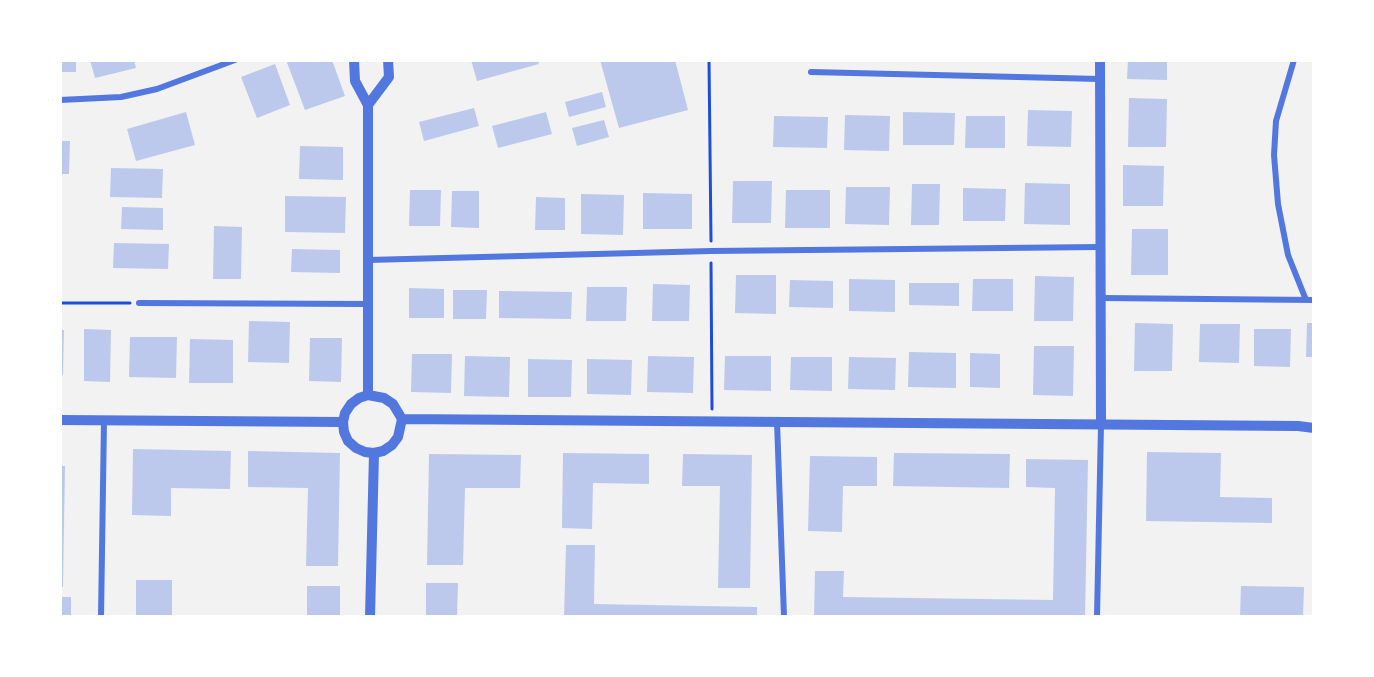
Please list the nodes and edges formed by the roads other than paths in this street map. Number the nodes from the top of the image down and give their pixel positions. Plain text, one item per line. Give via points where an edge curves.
1 (235, 60) edge
2 (354, 60) edge
3 (388, 60) edge
4 (1100, 60) edge
5 (1294, 60) edge
6 (811, 72) dead end
7 (1100, 79) junction
8 (60, 100) edge
9 (368, 105) junction
10 (1100, 247) junction
11 (367, 260) junction
12 (1101, 298) junction
13 (1306, 300) junction
14 (1314, 300) edge
15 (139, 303) road end
16 (368, 304) junction
17 (368, 395) junction
18 (402, 419) junction
19 (60, 420) edge
20 (104, 421) junction
21 (343, 422) junction
22 (777, 422) junction
23 (1101, 425) junction
24 (1314, 428) edge
25 (374, 453) junction
26 (101, 617) edge
27 (370, 617) edge
28 (784, 617) edge
29 (1097, 617) edge

1 - 8 street via 157,89 121,97
2 - 9 street via 355,81
3 - 9 street via 389,77
4 - 7 street
5 - 13 street via 1276,121 1274,155 1288,255
6 - 7 street
7 - 10 street
9 - 11 street
10 - 11 street
10 - 12 street
11 - 16 street
12 - 13 street
12 - 23 street
13 - 14 street
15 - 16 street
16 - 17 street
17 - 18 street via 393,404
17 - 21 street via 351,404
18 - 22 street
18 - 25 street via 392,445
19 - 20 street
20 - 21 street
20 - 26 street
21 - 25 street via 348,441 356,448
22 - 23 street
22 - 28 street
23 - 24 street
23 - 29 street
25 - 27 street

